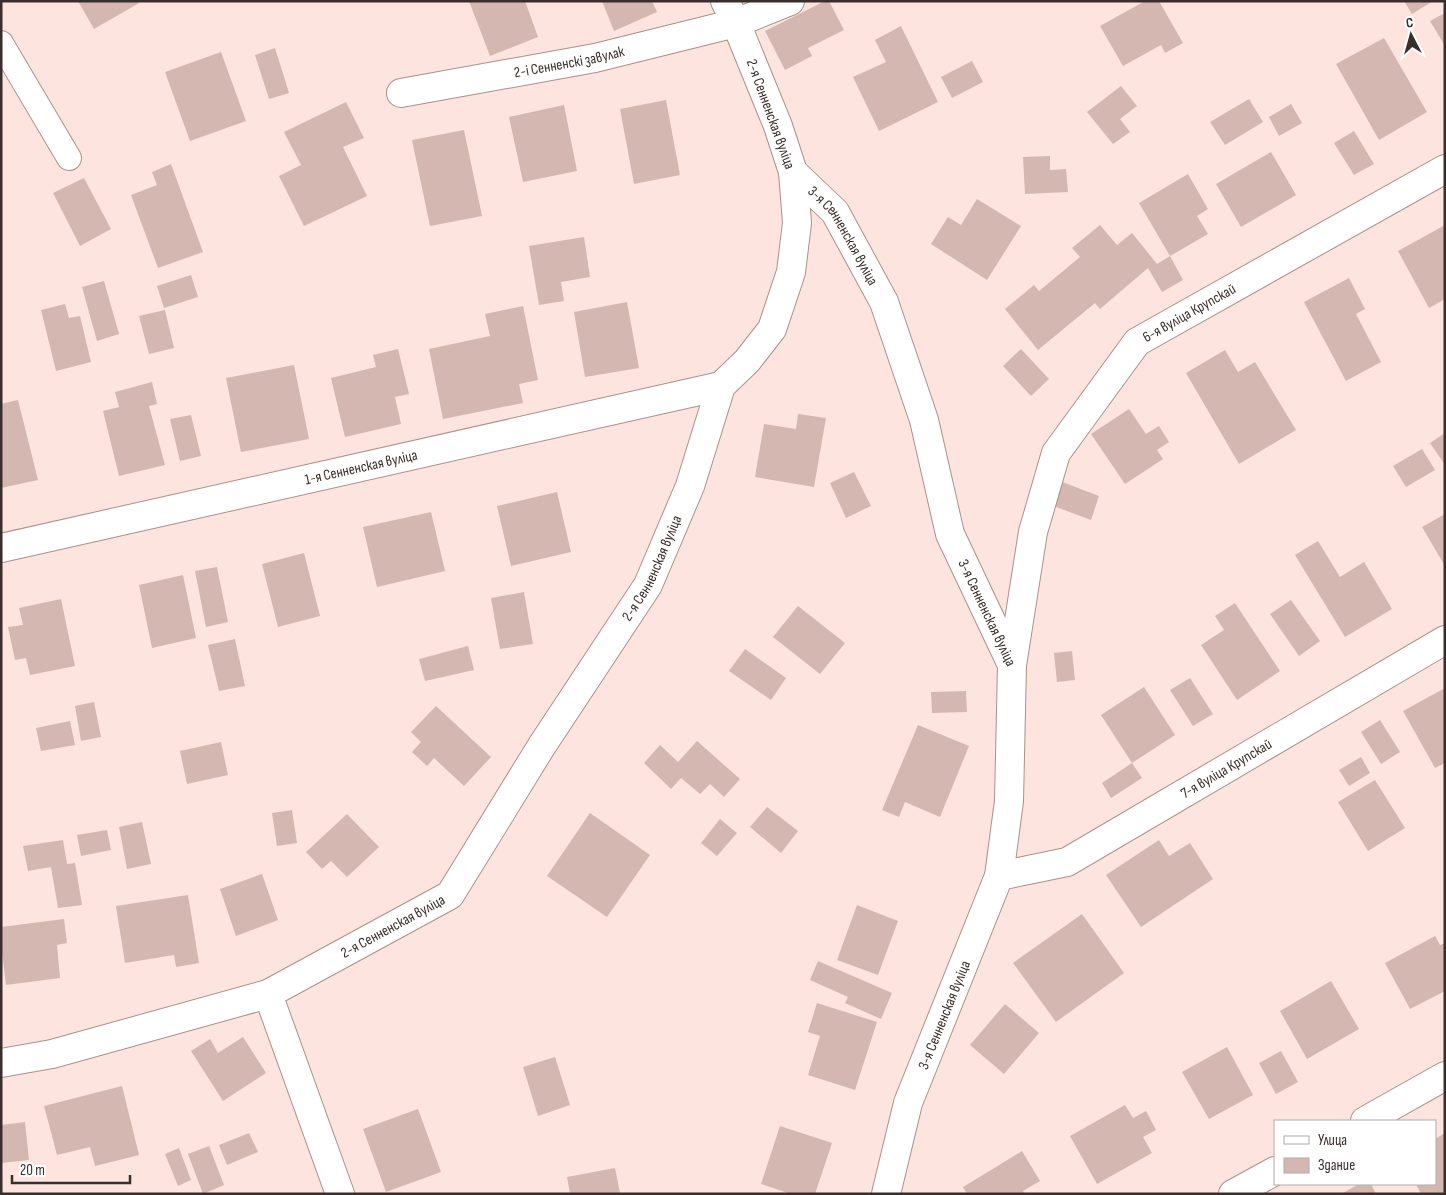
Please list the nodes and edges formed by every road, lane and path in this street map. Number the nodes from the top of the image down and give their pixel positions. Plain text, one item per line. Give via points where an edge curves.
1 (790, 1) edge
2 (731, 12) edge
3 (1, 44) edge
4 (401, 93) dead end
5 (69, 158) dead end
6 (1445, 169) edge
7 (793, 172) junction
8 (721, 386) junction
9 (1, 548) edge
10 (1445, 640) edge
11 (1012, 665) junction
12 (999, 876) junction
13 (268, 994) junction
14 (1, 1062) edge
15 (1445, 1076) edge
16 (1367, 1120) edge
17 (1274, 1172) edge
18 (340, 1194) edge
19 (886, 1194) edge
20 (1233, 1194) edge

1 - 2 street, 2-і Сенненскі завулак
2 - 4 street, 2-і Сенненскі завулак via 595,58
2 - 7 street, 2-я Сенненская вуліца via 778,126
3 - 5 lane
6 - 11 street, 6-я вуліца Крупскай via 1137,342 1056,453 1033,532
7 - 8 street, 2-я Сенненская вуліца via 797,223 786,288 772,329 748,361
7 - 11 street, 3-я Сенненская вуліца via 835,212 884,302 924,420 950,534
8 - 9 street, 1-я Сенненская вуліца
8 - 13 street, 2-я Сенненская вуліца via 690,486 648,585 541,747 450,895
10 - 12 street, 7-я вуліца Крупскай via 1067,862
11 - 12 street, 3-я Сенненская вуліца via 1009,801
12 - 19 street, 3-я Сенненская вуліца via 908,1103
13 - 14 street, 2-я Сенненская вуліца via 52,1054
13 - 18 street
15 - 16 street
17 - 20 street

